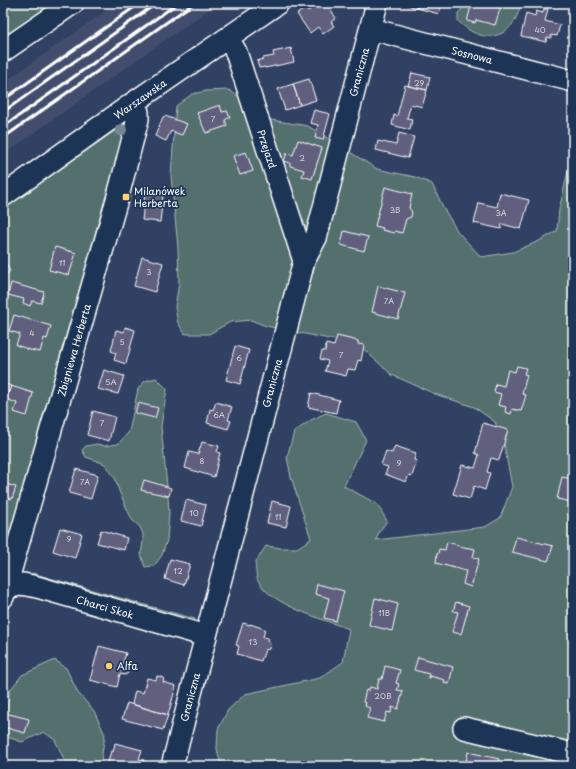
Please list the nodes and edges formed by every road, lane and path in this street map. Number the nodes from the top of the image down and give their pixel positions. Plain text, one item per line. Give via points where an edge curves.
1 (73, 3) edge
2 (278, 3) edge
3 (378, 3) edge
4 (371, 29) junction
5 (228, 38) junction
6 (3, 51) edge
7 (573, 80) edge
8 (133, 104) junction
9 (3, 196) edge
10 (304, 261) junction
11 (4, 591) edge
12 (206, 636) junction
13 (464, 728) dead end
14 (573, 754) edge
15 (172, 766) edge

1 - 6 street
2 - 5 street, Warszawska
3 - 4 street, Graniczna
4 - 7 street, Sosnowa
4 - 10 street, Graniczna via 316,238
5 - 8 street, Warszawska
5 - 10 street, Przejazd via 236,52
8 - 9 street, Warszawska
8 - 11 street, Zbigniewa Herberta via 138,112 136,127
10 - 12 street, Graniczna
11 - 12 street, Charci Skok via 23,584 37,587
12 - 15 street, Graniczna
13 - 14 street

